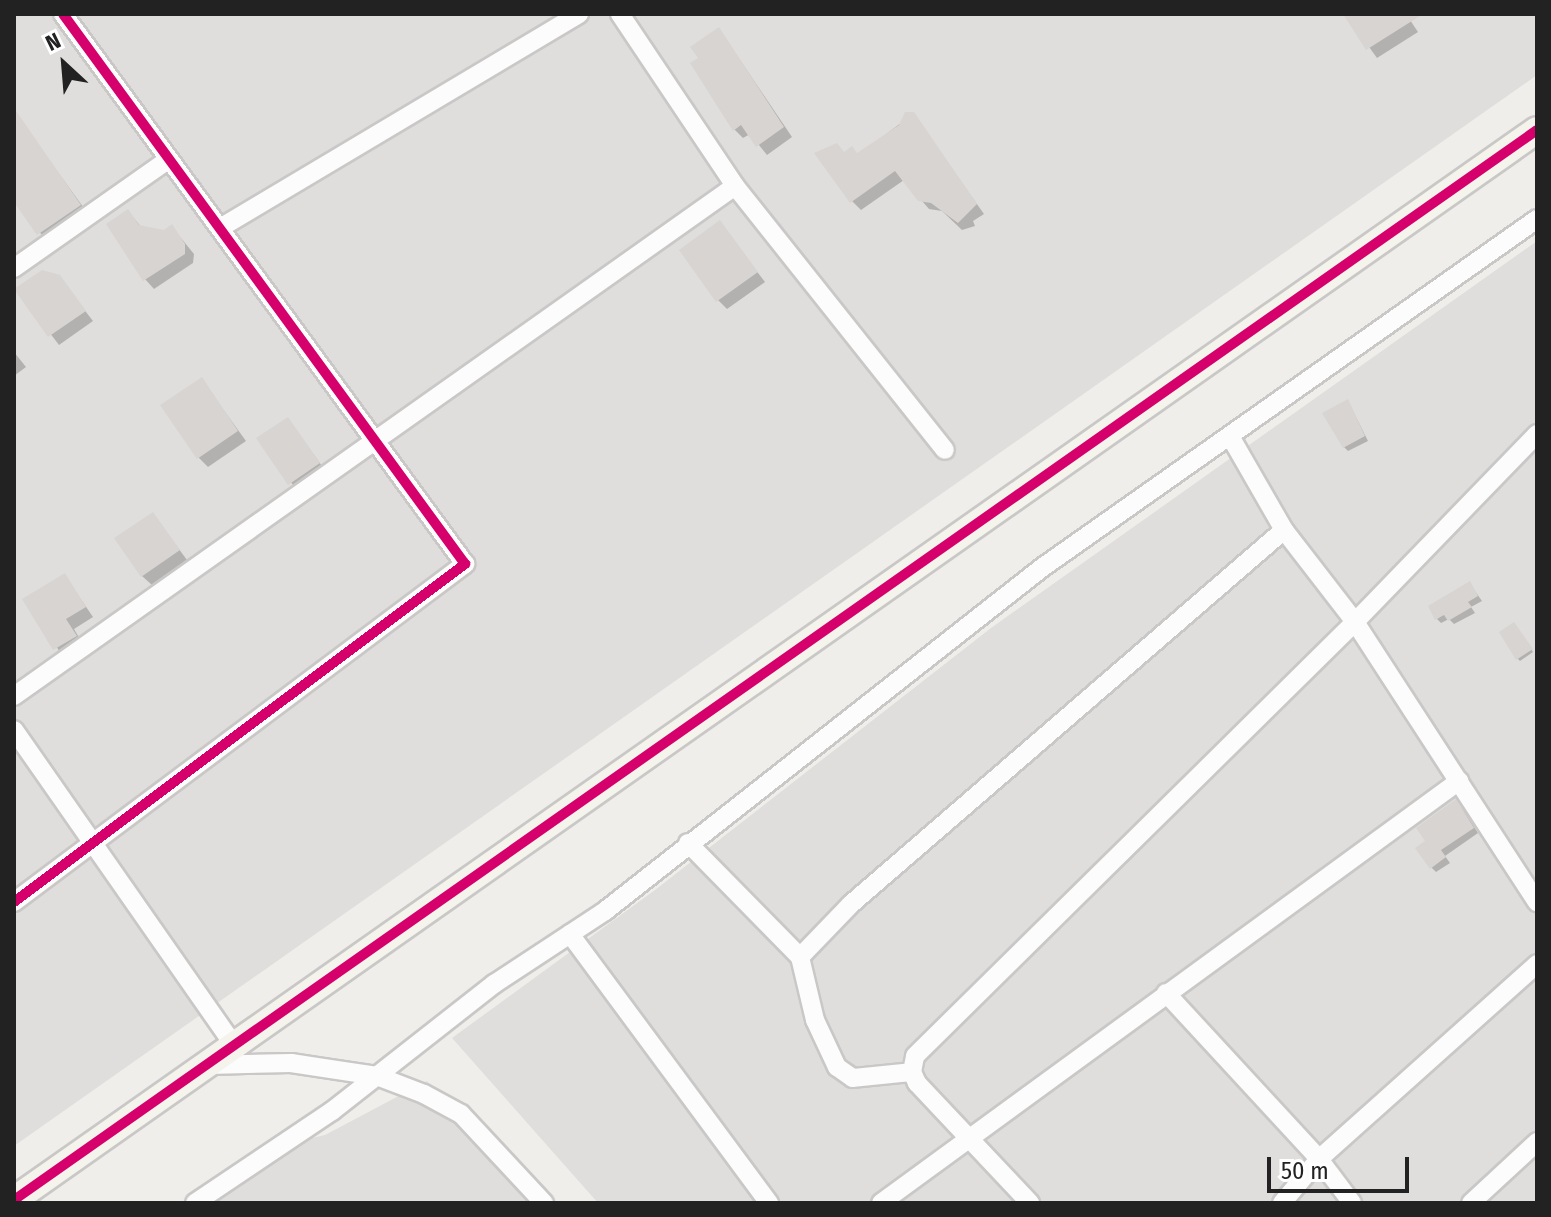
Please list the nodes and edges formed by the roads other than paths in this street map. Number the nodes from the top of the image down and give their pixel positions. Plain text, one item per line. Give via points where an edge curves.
1 (63, 14) edge
2 (579, 14) edge
3 (620, 14) edge
4 (1537, 130) edge
5 (169, 159) junction
6 (735, 186) junction
7 (1537, 219) edge
8 (220, 228) junction
9 (14, 268) edge
10 (1537, 434) edge
11 (1230, 436) junction
12 (375, 441) junction
13 (945, 450) dead end
14 (1284, 530) junction
15 (1355, 622) junction
16 (14, 696) edge
17 (14, 730) edge
18 (1459, 781) junction
19 (93, 843) junction
20 (688, 843) junction
21 (14, 902) edge
22 (1537, 902) edge
23 (570, 934) junction
24 (800, 957) junction
25 (1537, 964) edge
26 (1166, 993) junction
27 (234, 1045) junction
28 (207, 1065) junction
29 (912, 1072) junction
30 (377, 1076) junction
31 (971, 1141) junction
32 (1537, 1142) edge
33 (1319, 1159) junction
34 (14, 1200) edge
35 (195, 1203) edge
36 (544, 1203) edge
37 (769, 1203) edge
38 (881, 1203) edge
39 (1030, 1203) edge
40 (1282, 1203) edge
41 (1352, 1203) edge
42 (1471, 1203) edge

1 - 5 street
2 - 8 street
3 - 6 street
4 - 27 street
5 - 8 street
5 - 9 street
6 - 12 street
6 - 13 street
7 - 11 street
8 - 12 street
10 - 15 street
11 - 14 street
11 - 20 street via 1043,567
12 - 16 street
12 - 19 street via 465,564
14 - 15 street
14 - 24 street via 851,904
15 - 18 street
15 - 29 street via 1012,956 915,1056
17 - 19 street
18 - 22 street
18 - 26 street
19 - 21 street
19 - 27 street
20 - 23 street
20 - 24 street
23 - 30 street via 494,984
23 - 37 street
24 - 29 street via 815,1020 837,1067 853,1078
25 - 33 street
26 - 31 street
26 - 33 street
27 - 28 street
28 - 30 street via 291,1063
28 - 34 street
29 - 31 street
30 - 35 street
30 - 36 street via 461,1114
31 - 38 street
31 - 39 street
32 - 42 street
33 - 40 street
33 - 41 street

